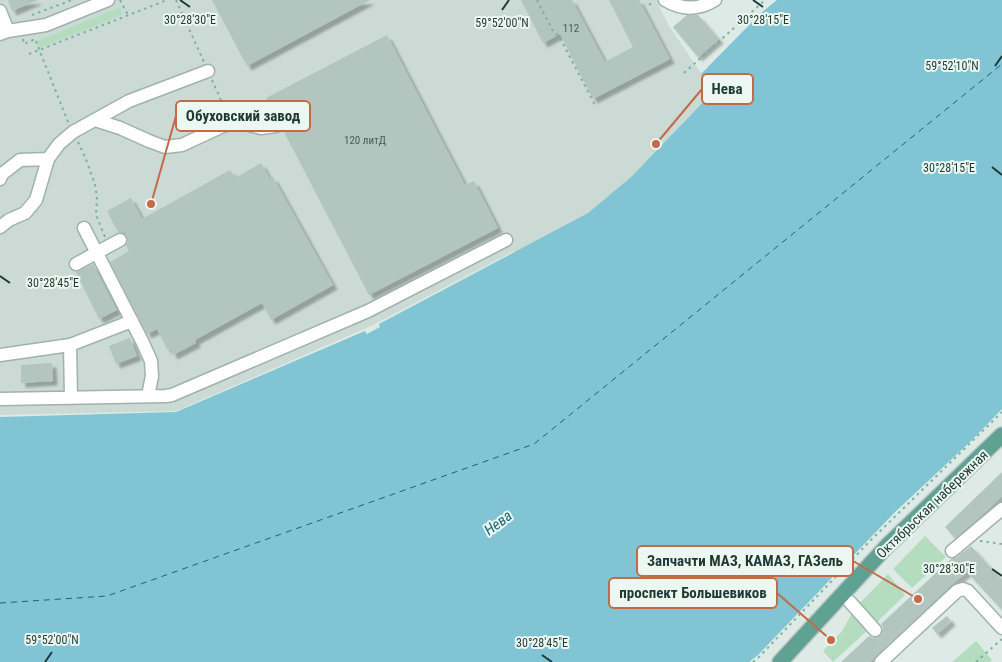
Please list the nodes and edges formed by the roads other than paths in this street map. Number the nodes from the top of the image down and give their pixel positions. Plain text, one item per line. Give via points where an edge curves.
1 (108, 0) edge
2 (665, 0) edge
3 (708, 2) edge
4 (0, 11) edge
5 (4, 33) edge
6 (208, 71) dead end
7 (95, 120) junction
8 (276, 126) dead end
9 (48, 159) junction
10 (0, 179) edge
11 (0, 227) edge
12 (84, 228) dead end
13 (120, 240) dead end
14 (506, 240) dead end
15 (97, 253) junction
16 (76, 264) dead end
17 (132, 321) junction
18 (70, 345) junction
19 (0, 355) edge
20 (148, 396) junction
21 (71, 398) junction
22 (0, 399) edge
23 (1002, 435) edge
24 (1002, 450) edge
25 (1002, 509) edge
26 (952, 551) dead end
27 (850, 602) junction
28 (1002, 628) edge
29 (875, 630) tunnel mouth
30 (792, 659) edge
31 (881, 662) edge

1 - 5 lane via 46,25
2 - 3 lane via 688,8
4 - 5 lane
6 - 7 lane via 129,101
7 - 8 lane via 165,147 182,145 226,124 242,123 261,128
7 - 9 lane via 73,132
9 - 10 lane via 20,160
9 - 11 lane via 36,200 26,213
12 - 15 lane
13 - 15 lane
14 - 20 lane via 368,311 172,395
15 - 16 lane
15 - 17 lane
17 - 18 lane
17 - 20 lane via 151,361
18 - 19 lane
18 - 21 lane
20 - 21 lane
21 - 22 lane
23 - 30 main road, Октябрьская набережная via 887,546
24 - 27 main road, Октябрьская набережная via 903,545
25 - 26 lane
27 - 29 lane
27 - 30 main road, Октябрьская набережная
28 - 31 lane via 963,589 892,647

